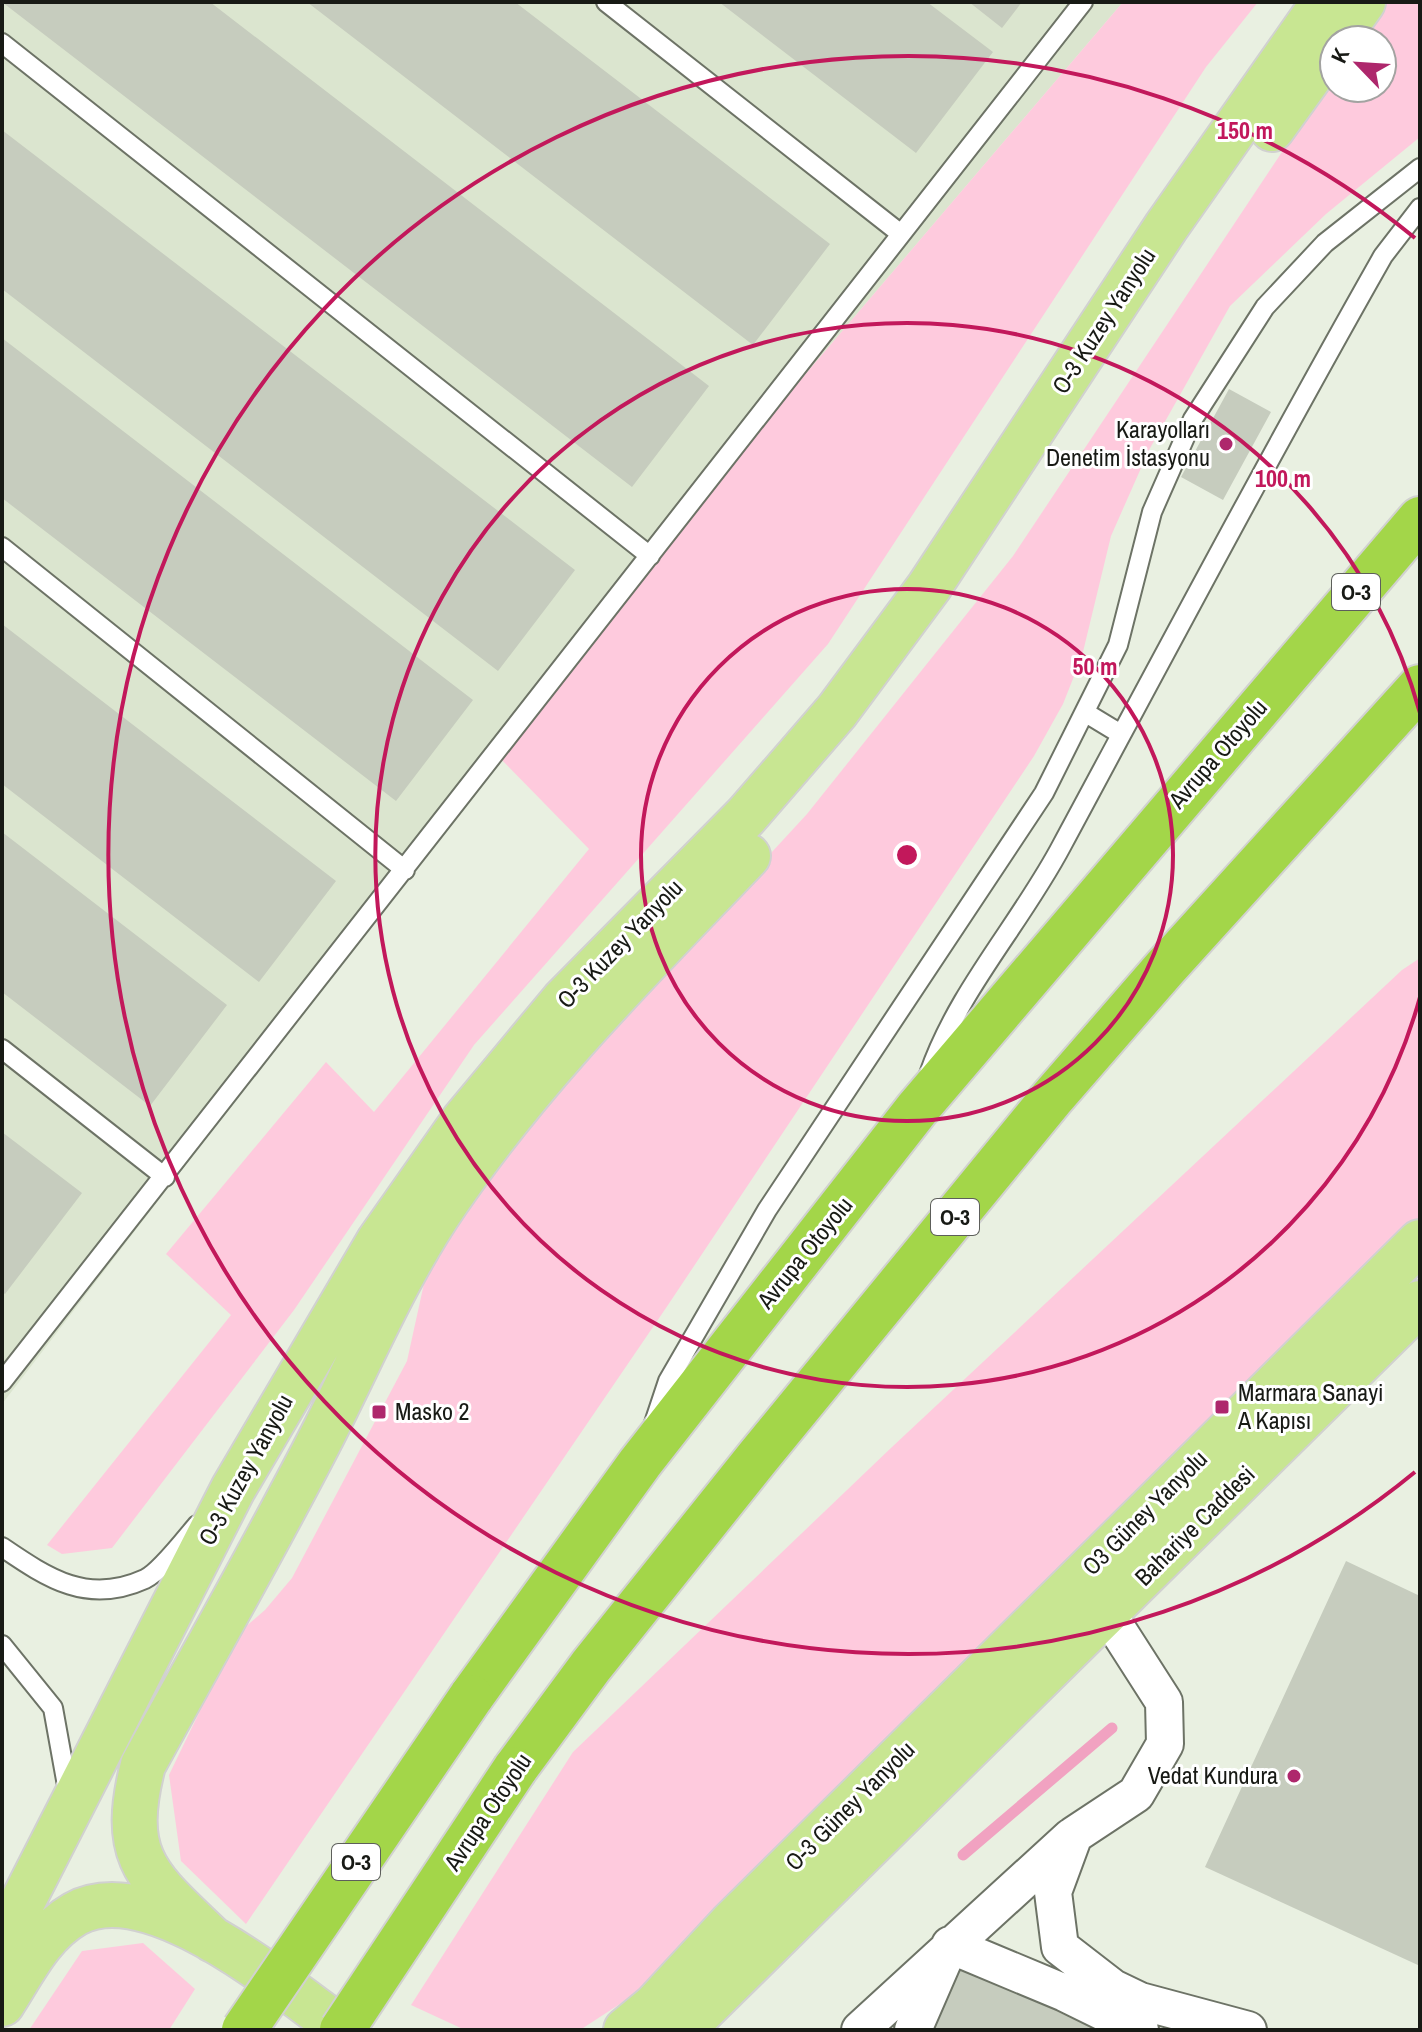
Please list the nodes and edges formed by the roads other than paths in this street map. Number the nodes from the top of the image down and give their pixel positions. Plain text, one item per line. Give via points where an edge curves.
1 (606, 2) edge
2 (1083, 2) edge
3 (1324, 2) edge
4 (1363, 2) edge
5 (1347, 24) edge
6 (2, 43) edge
7 (1318, 65) edge
8 (1420, 168) edge
9 (1420, 208) edge
10 (901, 234) junction
11 (1420, 519) edge
12 (2, 547) edge
13 (650, 556) junction
14 (1420, 687) edge
15 (1086, 713) junction
16 (1119, 733) junction
17 (405, 870) junction
18 (2, 1049) edge
19 (917, 1109) junction
20 (165, 1177) junction
21 (1420, 1242) edge
22 (1420, 1303) edge
23 (2, 1382) edge
24 (640, 1463) junction
25 (233, 1489) junction
26 (2, 1547) edge
27 (1076, 1583) junction
28 (1107, 1613) junction
29 (2, 1645) edge
30 (70, 1806) junction
31 (1074, 1835) junction
32 (213, 1940) junction
33 (2, 1942) edge
34 (950, 1945) junction
35 (2, 2004) edge
36 (1127, 2020) edge
37 (244, 2030) edge
38 (343, 2030) edge
39 (626, 2030) edge
40 (682, 2030) edge
41 (860, 2030) edge
42 (913, 2030) edge
43 (1248, 2030) edge

1 - 10 lane
2 - 10 lane
3 - 25 main road, O-3 Kuzey Yanyolu via 1166,227 929,587 837,711 746,816 563,1001 464,1120 379,1241
4 - 5 main road, O-3 Kuzey Yanyolu
6 - 13 lane
7 - 32 main road, O-3 Kuzey Yanyolu via 1192,240 951,607 862,727 774,829 589,1024 492,1138 402,1271 322,1436 143,1765 134,1801 133,1835 140,1861 157,1886
8 - 15 lane via 1325,243 1265,307 1193,419 1152,512 1118,645
9 - 16 lane via 1383,256
10 - 13 lane
11 - 19 highway, Avrupa Otoyolu / O-3
12 - 17 lane
13 - 17 lane
14 - 38 highway, Avrupa Otoyolu / O-3, bridge via 1052,1098 748,1469 515,1769
15 - 16 lane
15 - 24 lane via 1044,793 767,1210 668,1381
16 - 19 lane via 1061,848 942,1036
17 - 20 lane
18 - 20 lane
19 - 24 highway, Avrupa Otoyolu / O-3
20 - 23 lane
21 - 27 main road, O3 Güney Yanyolu
22 - 28 main road, Bahariye Caddesi
24 - 37 highway, Avrupa Otoyolu / O-3, bridge via 471,1697
25 - 26 lane via 147,1578 92,1592 45,1577
25 - 30 main road, O-3 Kuzey Yanyolu
27 - 28 street
27 - 39 main road, O-3 Güney Yanyolu
28 - 31 street via 1164,1702 1165,1744 1136,1794
28 - 40 main road, O-3 Güney Yanyolu
29 - 30 lane via 53,1708
30 - 33 main road, O-3 Kuzey Yanyolu
31 - 34 street
31 - 36 street via 1053,1892 1060,1947 1113,1988
32 - 35 main road via 156,1910 131,1905 76,1913 43,1939
32 - 38 main road
34 - 36 street
34 - 41 street
34 - 42 street
36 - 43 street

